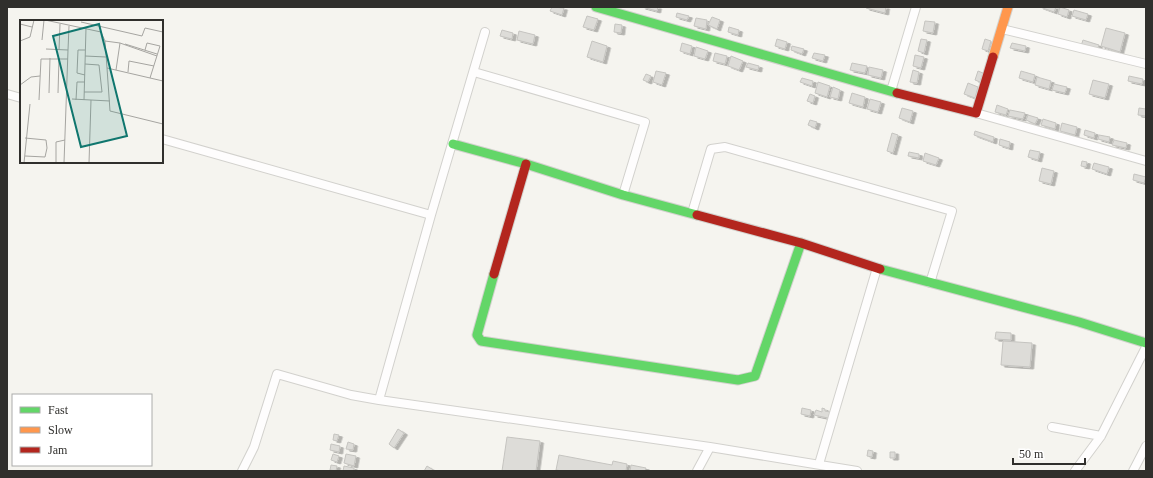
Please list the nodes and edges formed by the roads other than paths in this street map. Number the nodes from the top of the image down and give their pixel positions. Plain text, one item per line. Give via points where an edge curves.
1 (596, 7) edge
2 (916, 7) edge
3 (1008, 7) edge
4 (1002, 29) junction
5 (485, 32) dead end
6 (1146, 64) edge
7 (474, 72) junction
8 (891, 91) junction
9 (7, 94) edge
10 (20, 98) edge
11 (976, 114) junction
12 (163, 139) edge
13 (453, 144) junction
14 (1146, 161) edge
15 (526, 164) junction
16 (623, 195) junction
17 (692, 214) junction
18 (431, 215) junction
19 (801, 242) junction
20 (877, 268) junction
21 (930, 283) junction
22 (1146, 343) edge
23 (1146, 347) edge
24 (379, 400) junction
25 (1052, 428) dead end
26 (1101, 436) junction
27 (1146, 446) edge
28 (710, 447) junction
29 (819, 464) junction
30 (242, 471) edge
31 (697, 471) edge
32 (857, 471) edge
33 (1074, 471) edge
34 (1133, 471) edge

1 - 8 street
2 - 8 street
3 - 4 street
4 - 6 street
4 - 11 street
5 - 7 street
7 - 13 street
7 - 16 street via 645,122
8 - 11 street
9 - 10 street
11 - 14 street
12 - 18 street
13 - 15 street
13 - 18 street
15 - 16 street
15 - 19 street via 477,335 481,341 738,380 755,376
16 - 17 street
17 - 19 street
17 - 21 street via 711,149 725,147 952,211
18 - 24 street
19 - 20 street
20 - 21 street
20 - 29 street
21 - 22 street via 1079,322
23 - 26 street
24 - 28 street
24 - 30 street via 277,374 254,447
25 - 26 street
26 - 33 street
27 - 34 street
28 - 29 street
28 - 31 street
29 - 32 street

